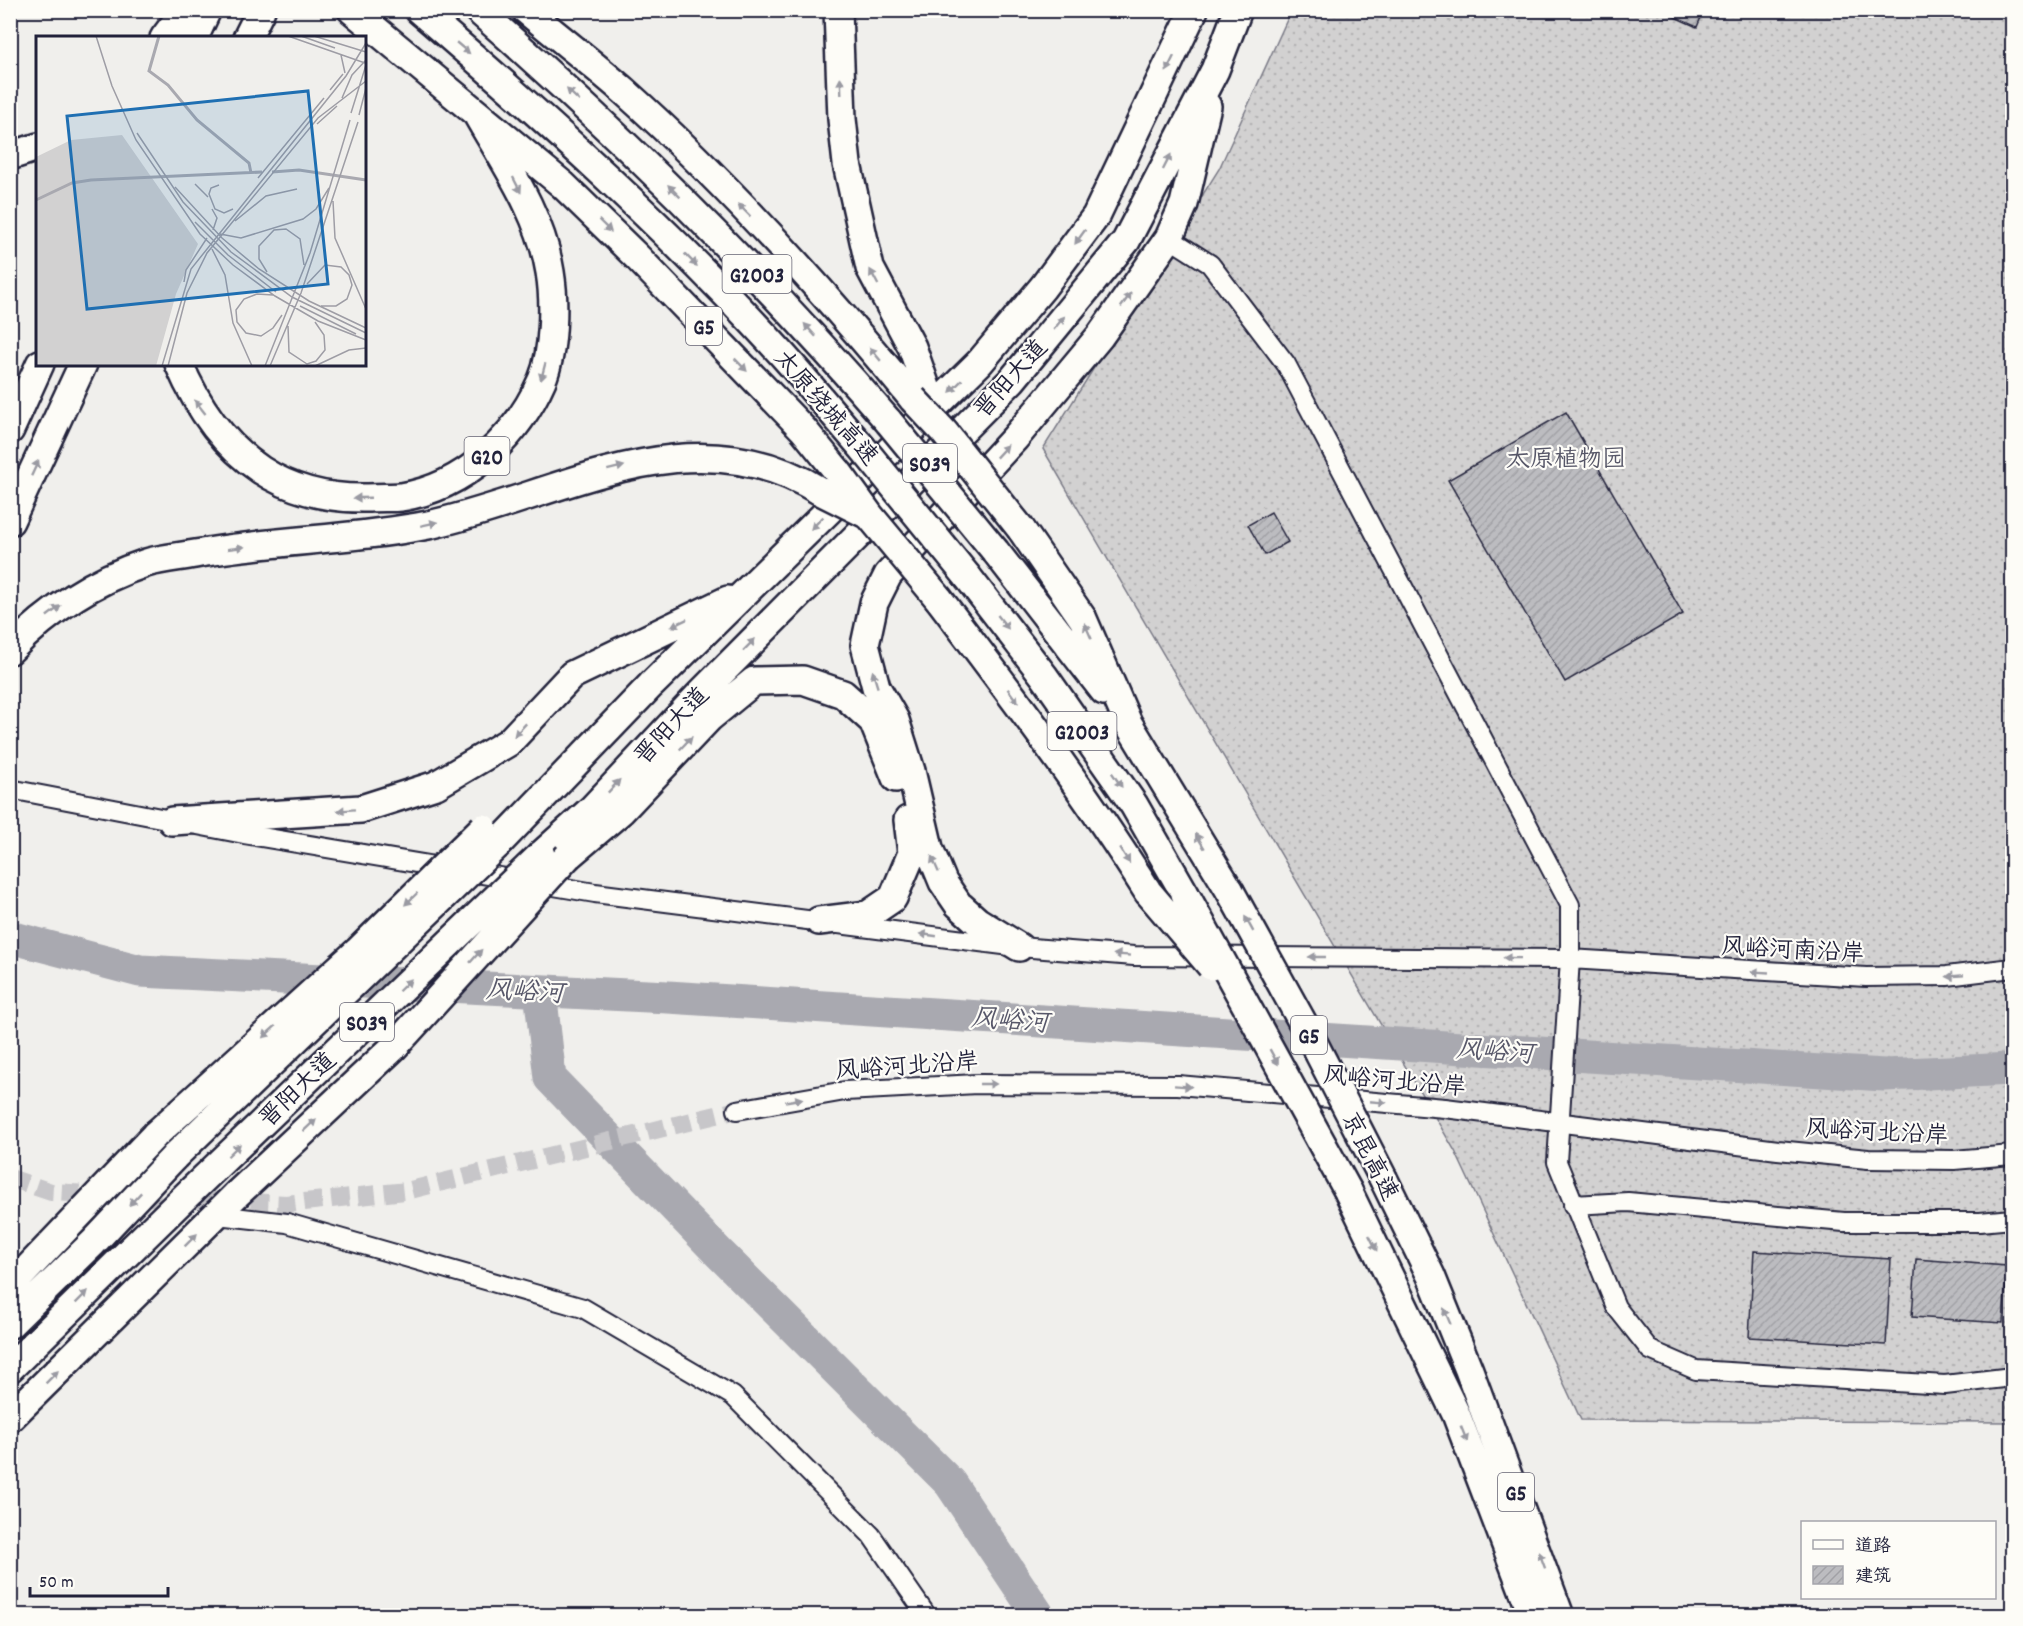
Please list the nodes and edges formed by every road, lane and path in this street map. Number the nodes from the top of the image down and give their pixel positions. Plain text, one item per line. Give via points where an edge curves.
1 (185, 10) edge
2 (207, 10) edge
3 (261, 10) edge
4 (418, 10) edge
5 (478, 10) edge
6 (526, 10) edge
7 (838, 10) edge
8 (1194, 10) edge
9 (1238, 10) edge
10 (359, 16) edge
11 (166, 36) edge
12 (195, 36) edge
13 (248, 36) edge
14 (1215, 70) junction
15 (478, 116) junction
16 (36, 148) edge
17 (10, 156) edge
18 (1169, 238) junction
19 (39, 366) edge
20 (81, 366) edge
21 (179, 366) edge
22 (919, 393) junction
23 (10, 430) edge
24 (870, 516) junction
25 (10, 521) edge
26 (751, 589) junction
27 (10, 650) edge
28 (1128, 723) junction
29 (10, 789) edge
30 (592, 809) junction
31 (172, 821) junction
32 (489, 837) junction
33 (568, 856) junction
34 (819, 921) junction
35 (1019, 947) junction
36 (1570, 967) junction
37 (2013, 968) edge
38 (1245, 1006) junction
39 (737, 1110) tunnel mouth
40 (1559, 1123) junction
41 (2013, 1155) edge
42 (1573, 1204) junction
43 (217, 1215) junction
44 (2013, 1219) edge
45 (10, 1287) edge
46 (10, 1324) edge
47 (10, 1368) edge
48 (2013, 1377) edge
49 (10, 1418) edge
50 (927, 1616) edge
51 (1533, 1616) edge
52 (1560, 1616) edge

1 - 11 highway
2 - 12 highway
3 - 13 highway
4 -> 38 highway, 太原绕城高速 / G2003, bridge via 519,96 630,199 781,353 861,446 1044,676 1134,805
28 -> 5 highway, 太原绕城高速 / G2003, bridge via 996,552 808,329 648,165
22 -> 6 highway via 771,237 624,92
22 -> 7 highway, G5 via 912,347 870,268 847,164
8 -> 26 highway, 晋阳大道 / S039 via 1096,216 1043,287 980,362
9 - 14 highway, 晋阳大道 / S039
10 - 15 highway, G5
14 - 18 highway via 1184,204
30 -> 14 highway, 晋阳大道 / S039 via 701,693 1012,380 1126,241
15 -> 21 highway, G20 via 535,220 550,272 553,325 543,378 522,416 493,452 450,481 402,496 350,499 303,490 262,470 226,441 194,399
15 -> 24 highway, G5, bridge via 563,185 637,256 803,429
16 - 17 highway
35 -> 18 highway via 977,921 958,904 943,882 929,848 895,720 876,687 865,645 874,603 888,575 1015,438 1100,336
18 - 36 street via 1210,264 1286,364 1570,905
19 - 23 highway
25 -> 20 highway
28 -> 22 highway, G5, bridge via 1083,620 1021,529 944,432
27 -> 24 highway, bridge via 66,602 147,563 211,551 428,525 646,461 726,458 765,466 804,481
24 -> 38 highway, G5, bridge via 1038,729 1148,892
26 -> 31 highway via 572,675 509,742 436,785 361,809
26 - 32 highway, 晋阳大道 / S039 via 598,740
52 -> 28 highway, 京昆高速 / G5, bridge via 1431,1276 1309,1034 1230,891
29 - 31 street, 风峪河南沿岸
30 - 33 highway
47 -> 30 highway, 晋阳大道 / S039, bridge
31 - 34 street, 风峪河南沿岸 via 595,893
32 -> 45 highway, S039, bridge via 156,1134
32 -> 46 highway, 晋阳大道 / S039, bridge via 93,1244
33 -> 34 highway via 621,811 709,718 754,681 803,680 843,694 873,721 908,814 912,853 893,898 868,915
43 -> 33 highway, bridge via 394,1047
35 -> 34 street, 风峪河南沿岸
36 -> 35 street, 风峪河南沿岸 via 1134,956
37 -> 36 street, 风峪河南沿岸 via 1947,976 1866,977
36 - 40 street
38 -> 51 highway, 京昆高速 / G5, bridge via 1348,1191 1456,1414
39 -> 40 street, 风峪河北沿岸 via 845,1091 955,1085 1178,1085 1445,1108
40 - 41 street, 风峪河北沿岸 via 1868,1158 1954,1160
40 - 42 street via 1557,1162
42 - 44 street via 1628,1202 1844,1222
42 - 48 street via 1616,1307 1650,1350 1696,1370 1945,1385
49 -> 43 highway
43 - 50 street via 288,1222 583,1308 733,1396 871,1535

